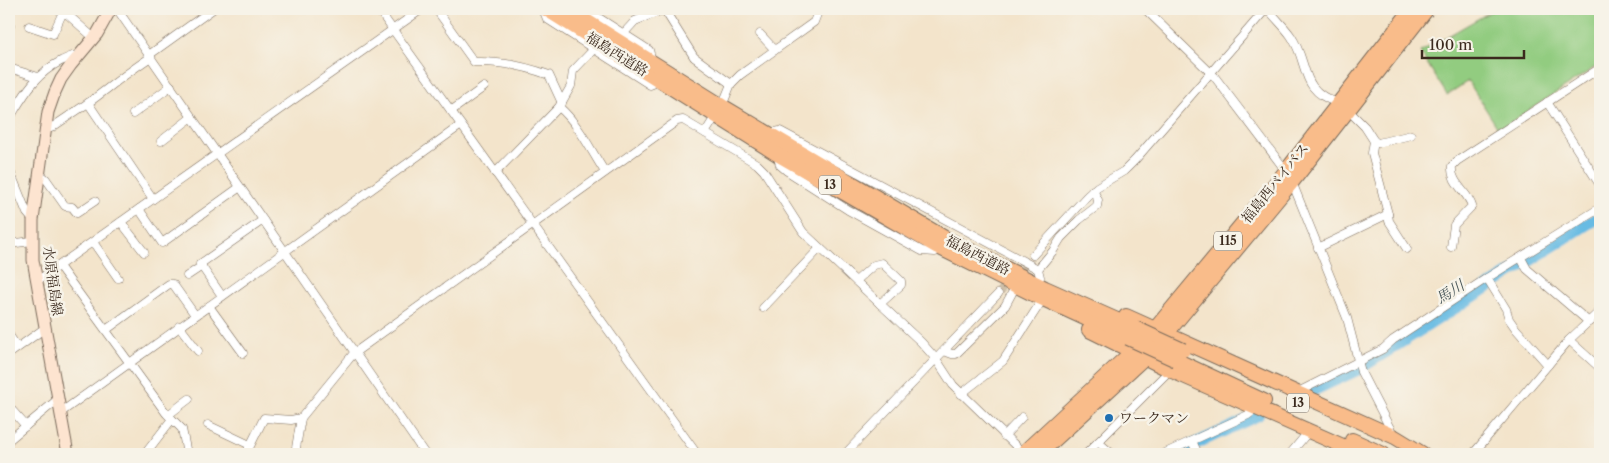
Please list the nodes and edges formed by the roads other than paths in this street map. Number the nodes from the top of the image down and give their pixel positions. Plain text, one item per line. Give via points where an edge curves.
1 (111, 9) edge
2 (117, 9) edge
3 (213, 9) edge
4 (378, 9) edge
5 (422, 9) edge
6 (436, 9) edge
7 (544, 9) edge
8 (566, 9) edge
9 (585, 9) edge
10 (664, 9) edge
11 (819, 9) edge
12 (1145, 9) edge
13 (1267, 9) edge
14 (1412, 9) edge
15 (1427, 9) edge
16 (9, 25) edge
17 (29, 26) dead end
18 (392, 30) junction
19 (9, 31) edge
20 (624, 33) junction
21 (760, 34) dead end
22 (94, 38) junction
23 (594, 48) junction
24 (775, 50) junction
25 (80, 55) junction
26 (150, 56) junction
27 (652, 61) junction
28 (9, 68) edge
29 (1600, 68) edge
30 (1211, 73) junction
31 (38, 77) junction
32 (660, 81) junction
33 (730, 84) junction
34 (171, 86) junction
35 (484, 88) dead end
36 (1547, 102) junction
37 (88, 103) junction
38 (560, 105) junction
39 (1343, 107) junction
40 (451, 111) junction
41 (719, 111) junction
42 (133, 114) dead end
43 (192, 117) junction
44 (9, 119) edge
45 (461, 125) junction
46 (46, 127) junction
47 (705, 133) junction
48 (768, 134) junction
49 (1410, 136) dead end
50 (161, 140) dead end
51 (1374, 141) junction
52 (217, 154) junction
53 (777, 154) junction
54 (9, 169) edge
55 (605, 172) junction
56 (495, 173) junction
57 (40, 174) junction
58 (836, 174) junction
59 (1289, 176) junction
60 (1600, 185) edge
61 (240, 187) junction
62 (1093, 190) junction
63 (848, 196) junction
64 (153, 199) junction
65 (95, 201) dead end
66 (1600, 208) edge
67 (138, 209) junction
68 (1388, 214) junction
69 (33, 220) junction
70 (263, 220) junction
71 (121, 222) junction
72 (532, 226) junction
73 (32, 241) junction
74 (93, 242) junction
75 (9, 244) edge
76 (1451, 247) dead end
77 (820, 248) junction
78 (1318, 248) junction
79 (1408, 249) dead end
80 (284, 251) junction
81 (144, 252) dead end
82 (935, 252) junction
83 (1033, 255) tunnel mouth
84 (1524, 263) junction
85 (59, 266) junction
86 (202, 266) junction
87 (1039, 273) junction
88 (188, 276) dead end
89 (118, 278) dead end
90 (1488, 280) junction
91 (37, 281) junction
92 (856, 281) junction
93 (1005, 294) junction
94 (222, 296) junction
95 (880, 304) junction
96 (208, 306) junction
97 (1038, 306) junction
98 (763, 308) dead end
99 (1600, 311) edge
100 (195, 315) junction
101 (1589, 322) junction
102 (180, 326) junction
103 (45, 328) junction
104 (106, 330) junction
105 (1161, 331) junction
106 (1131, 333) junction
107 (9, 335) edge
108 (1569, 340) junction
109 (17, 347) junction
110 (198, 351) dead end
111 (944, 351) junction
112 (354, 352) junction
113 (243, 353) dead end
114 (9, 354) edge
115 (1139, 355) junction
116 (936, 360) junction
117 (1176, 360) junction
118 (129, 363) junction
119 (1548, 366) junction
120 (1359, 367) junction
121 (1600, 368) edge
122 (1296, 393) junction
123 (961, 394) junction
124 (189, 399) dead end
125 (57, 400) junction
126 (9, 407) edge
127 (1257, 408) junction
128 (60, 413) junction
129 (170, 417) junction
130 (1022, 417) dead end
131 (301, 418) junction
132 (208, 424) dead end
133 (26, 426) junction
134 (1309, 431) junction
135 (1004, 436) junction
136 (1395, 437) junction
137 (9, 440) edge
138 (1098, 442) junction
139 (250, 445) junction
140 (1194, 446) edge
141 (422, 453) edge
142 (68, 454) edge
143 (145, 454) edge
144 (187, 454) edge
145 (246, 454) edge
146 (295, 454) edge
147 (697, 454) edge
148 (845, 454) edge
149 (1023, 454) edge
150 (1039, 454) edge
151 (1086, 454) edge
152 (1112, 454) edge
153 (1163, 454) edge
154 (1290, 454) edge
155 (1361, 454) edge
156 (1383, 454) edge
157 (1415, 454) edge
158 (1423, 454) edge
159 (1473, 454) edge

1 - 22 main road, 水原福島線
2 - 26 street
3 - 26 street
4 - 18 street
5 - 18 street
6 - 38 street via 474,62 508,63 549,75
7 - 23 street via 546,19
7 - 32 highway, 福島西道路 / 13
8 - 27 highway, 福島西道路 / 13
9 - 20 street
10 - 20 street via 635,21
10 - 33 street via 694,57
11 - 24 street via 814,22
12 - 30 street
13 - 30 street
13 - 39 street via 1292,37 1314,89
14 - 39 highway, 福島西バイパス / 115
15 - 39 highway, 福島西バイパス / 115
16 - 19 street
17 - 22 street via 53,34 62,14 67,14
18 - 40 street
18 - 52 street
20 - 27 street via 649,50
21 - 24 street
22 - 25 main road, 水原福島線
23 - 32 street via 650,85
23 - 38 street via 573,72 572,86
24 - 33 street
25 - 31 street via 75,54
25 - 46 main road, 水原福島線 via 61,79 48,112
26 - 34 street
26 - 37 street
27 - 41 highway, 福島西道路 / 13
28 - 31 street
29 - 36 street
30 - 59 street
30 - 62 street via 1124,171
31 - 44 street
32 - 41 highway, 福島西道路 / 13
33 - 41 street
34 - 42 street
34 - 43 street
35 - 40 street
36 - 60 street
36 - 76 street via 1452,166 1453,176 1472,206 1454,225
37 - 46 street via 51,128
37 - 64 street
38 - 55 street
38 - 56 street
39 - 51 street via 1365,127
39 - 59 highway, 福島西バイパス / 115
40 - 45 street
41 - 47 street
41 - 48 highway, 福島西道路 / 13
41 - 53 highway, 福島西道路 / 13
43 - 50 street
43 - 52 street
45 - 56 street
45 - 80 street
46 - 57 main road, 水原福島線
47 - 55 street via 683,120 677,121
47 - 77 street via 758,164 803,232
48 - 58 highway, 福島西道路 / 13
48 - 87 street via 780,131
49 - 51 street
51 - 68 street via 1372,153
52 - 61 street
52 - 64 street
53 - 63 highway, 福島西道路 / 13
53 - 82 street via 787,171 848,210 922,251
54 - 69 street
55 - 72 street
56 - 72 street
57 - 65 street via 65,206 72,207 77,213
57 - 69 main road, 水原福島線
58 - 87 highway via 869,186 1005,260
58 - 106 highway, 福島西道路 / 13 via 943,237
59 - 78 street
59 - 105 highway, 福島西バイパス / 115
61 - 67 street via 162,243
61 - 70 street
62 - 83 street
62 - 87 street via 1097,206 1061,238
63 - 82 highway via 862,212
63 - 106 highway, 福島西道路 / 13 via 936,246 1041,298
64 - 67 street
66 - 84 street
67 - 71 street
68 - 78 street
68 - 79 street via 1389,221
69 - 73 main road, 水原福島線
70 - 80 street
70 - 86 street via 200,264
71 - 74 street
71 - 81 street
72 - 112 street
72 - 147 street
73 - 75 street
73 - 91 main road, 水原福島線
74 - 85 street
74 - 89 street
77 - 92 street
77 - 98 street
78 - 120 street via 1347,318
80 - 94 street
80 - 112 street
82 - 93 highway
84 - 90 street
84 - 101 street
85 - 91 street
85 - 104 street
86 - 88 street
86 - 94 street
87 - 105 highway
90 - 119 street via 1516,329
90 - 120 street via 1393,340
91 - 103 main road, 水原福島線
92 - 95 street
92 - 95 street via 874,265 882,263 887,266 901,285
93 - 97 highway
93 - 111 street
93 - 111 street via 1005,306 956,354
94 - 96 street
95 - 116 street
96 - 100 street
96 - 113 street
97 - 115 highway
97 - 123 street via 1003,362
99 - 101 street
100 - 102 street
100 - 104 street via 173,284 169,284
101 - 108 street
102 - 110 street
102 - 118 street
103 - 109 street
103 - 125 main road, 水原福島線
104 - 118 street
105 - 115 highway, 福島西バイパス / 115
105 - 122 highway
106 - 117 highway, 福島西道路 / 13, bridge
107 - 109 street
108 - 119 street
108 - 121 street
109 - 114 street
111 - 116 street
112 - 131 street
112 - 141 street
115 - 117 highway
115 - 149 highway, 福島西バイパス / 115
115 - 150 highway, 福島西バイパス / 115
116 - 123 street
116 - 148 street
117 - 127 highway
117 - 138 street
117 - 156 highway, 福島西道路 / 13
117 - 157 highway, 福島西道路 / 13 via 1286,398
118 - 128 street
118 - 129 street
119 - 159 street
120 - 122 street
120 - 136 street
122 - 136 highway
123 - 135 street
124 - 129 street
125 - 128 main road, 水原福島線
125 - 133 street
126 - 133 street
127 - 134 highway
127 - 140 street
128 - 142 main road, 水原福島線
129 - 143 street
129 - 144 street via 182,429
130 - 135 street
131 - 139 street via 264,418
131 - 146 street
132 - 139 street
133 - 137 street
134 - 154 street
134 - 155 highway
135 - 149 street
136 - 158 highway
138 - 151 street
138 - 152 street
139 - 145 street
140 - 153 street

